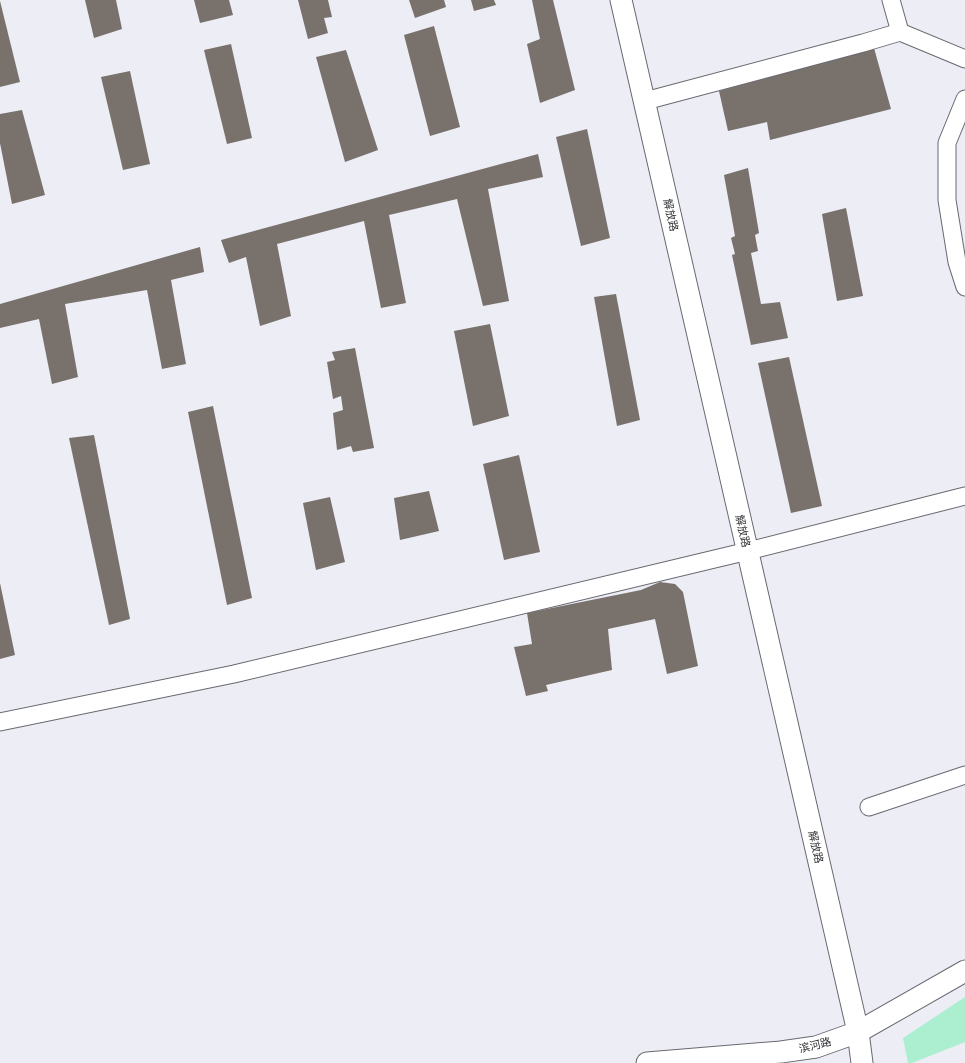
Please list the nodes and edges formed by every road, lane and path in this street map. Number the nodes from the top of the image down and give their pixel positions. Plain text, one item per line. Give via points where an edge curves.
1 (621, 0) edge
2 (891, 0) edge
3 (900, 32) junction
4 (965, 59) edge
5 (965, 99) edge
6 (645, 101) junction
7 (961, 261) edge
8 (965, 287) edge
9 (965, 496) edge
10 (748, 551) junction
11 (0, 722) edge
12 (965, 775) edge
13 (869, 807) dead end
14 (965, 970) edge
15 (858, 1032) junction
16 (647, 1063) edge
17 (862, 1063) edge

1 - 6 street, 解放路
2 - 3 street
3 - 4 street
3 - 6 street
5 - 7 street via 948,143 946,200
6 - 10 street, 解放路
7 - 8 street
9 - 10 street
10 - 11 street via 234,674
10 - 15 street, 解放路
12 - 13 street
14 - 15 street, 滨河路
15 - 16 street, 滨河路 via 816,1047
15 - 17 street, 解放路

